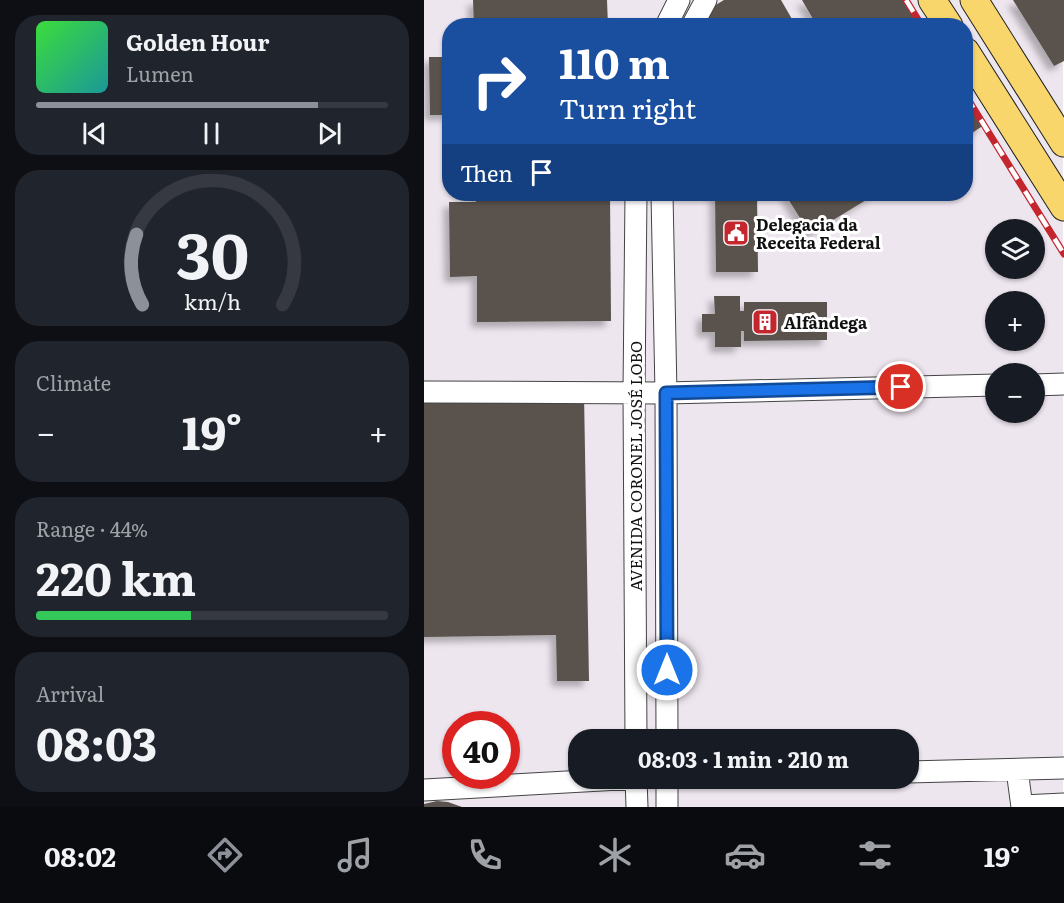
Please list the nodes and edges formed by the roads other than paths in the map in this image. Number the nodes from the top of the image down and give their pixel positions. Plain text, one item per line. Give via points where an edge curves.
1 (679, 0) edge
2 (706, 0) edge
3 (932, 0) edge
4 (974, 0) edge
5 (670, 18) edge
6 (696, 18) edge
7 (944, 18) edge
8 (973, 63) edge
9 (1063, 143) edge
10 (636, 201) edge
11 (662, 201) edge
12 (1063, 207) edge
13 (1063, 384) edge
14 (985, 385) edge
15 (1045, 385) edge
16 (424, 392) edge
17 (634, 392) junction
18 (666, 393) junction
19 (636, 729) edge
20 (667, 729) edge
21 (1063, 768) edge
22 (1017, 770) junction
23 (919, 772) edge
24 (568, 782) edge
25 (637, 789) edge
26 (667, 789) edge
27 (424, 790) edge
28 (1063, 804) edge
29 (1022, 806) edge
30 (637, 807) edge
31 (667, 807) edge

1 - 5 street
2 - 6 street
3 - 7 main road
4 - 9 main road
8 - 12 main road
10 - 17 street, AVENIDA CORONEL JOSÉ LOBO
11 - 18 street, AVENIDA CORONEL JOSÉ LOBO
13 - 15 street
14 - 18 street
16 - 17 street
17 - 18 street
17 - 19 street, AVENIDA CORONEL JOSÉ LOBO
18 - 20 street, AVENIDA CORONEL JOSÉ LOBO
21 - 22 street
22 - 23 street
22 - 29 street
24 - 27 street
25 - 30 street
26 - 31 street
28 - 29 street

